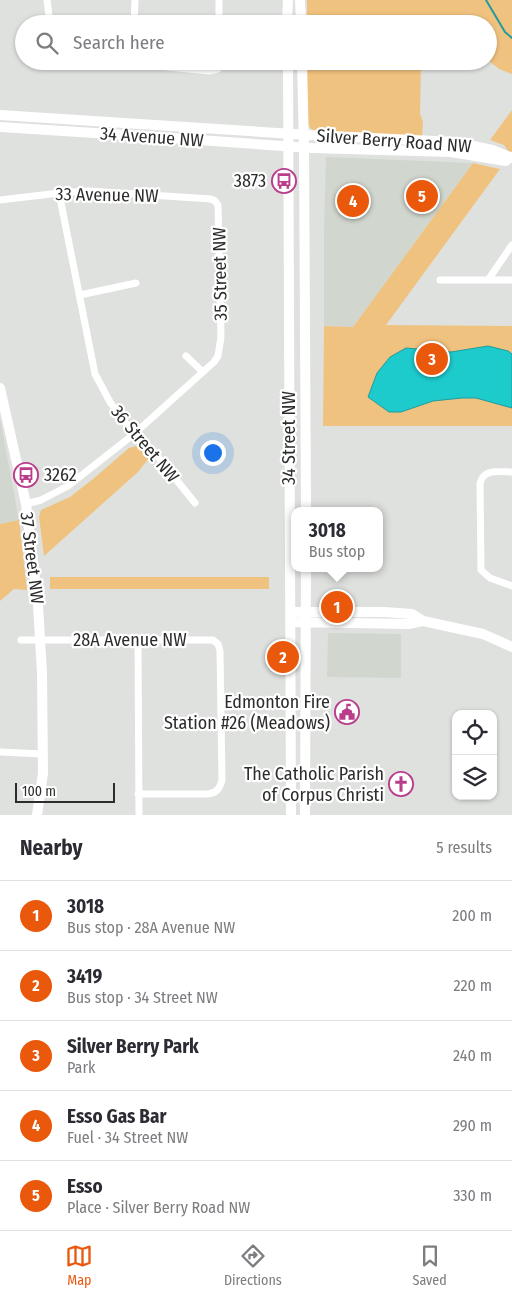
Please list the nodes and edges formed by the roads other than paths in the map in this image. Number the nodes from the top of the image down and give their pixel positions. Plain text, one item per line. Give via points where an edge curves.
1 (46, 0) edge
2 (135, 0) edge
3 (219, 0) edge
4 (288, 0) edge
5 (300, 0) edge
6 (48, 15) edge
7 (134, 15) edge
8 (219, 15) edge
9 (287, 15) edge
10 (300, 15) edge
11 (288, 70) edge
12 (302, 70) edge
13 (0, 115) edge
14 (0, 127) edge
15 (288, 133) junction
16 (304, 141) junction
17 (289, 147) junction
18 (512, 158) edge
19 (512, 162) edge
20 (59, 193) junction
21 (0, 200) edge
22 (215, 201) joint
23 (512, 245) edge
24 (440, 280) dead end
25 (488, 280) junction
26 (512, 280) edge
27 (136, 284) dead end
28 (80, 295) junction
29 (186, 356) dead end
30 (203, 372) junction
31 (0, 388) edge
32 (134, 434) junction
33 (512, 472) edge
34 (195, 503) dead end
35 (26, 504) junction
36 (306, 507) edge
37 (306, 572) edge
38 (512, 586) edge
39 (306, 611) junction
40 (290, 617) junction
41 (423, 621) junction
42 (306, 622) junction
43 (21, 640) dead end
44 (41, 640) junction
45 (138, 640) junction
46 (512, 647) edge
47 (0, 752) edge
48 (42, 754) junction
49 (138, 794) junction
50 (37, 815) edge
51 (138, 815) edge
52 (291, 815) edge
53 (304, 815) edge

1 - 6 street
2 - 7 street
3 - 8 street
4 - 9 main road
5 - 10 main road
11 - 15 main road, 34 Street NW
12 - 16 main road, 34 Street NW
13 - 15 main road, 34 Avenue NW
14 - 17 main road, 34 Avenue NW
15 - 16 main road, 34 Avenue NW
15 - 17 main road, 34 Street NW
16 - 17 main road, 34 Avenue NW
16 - 18 main road, Silver Berry Road NW via 373,138 466,143
16 - 19 main road, Silver Berry Road NW via 450,152
16 - 36 main road, 34 Street NW
17 - 40 main road, 34 Street NW
20 - 21 street, 33 Avenue NW
20 - 22 street, 33 Avenue NW via 89,191
20 - 28 street, 36 Street NW
22 - 30 street, 35 Street NW via 218,206 220,349 215,360
23 - 25 street
24 - 25 street
25 - 26 street
27 - 28 street
28 - 32 street, 36 Street NW via 95,374 110,402
29 - 30 street
30 - 32 street
31 - 35 main road, 37 Street NW
32 - 34 street, 36 Street NW via 158,457
32 - 35 street via 68,486
33 - 38 street via 491,472 483,476 480,484 480,564 490,578
35 - 44 main road, 37 Street NW
37 - 39 main road
39 - 40 main road
39 - 41 main road via 412,614
39 - 42 main road
40 - 42 main road
40 - 52 main road, 34 Street NW
41 - 42 main road via 410,624
41 - 46 main road via 483,634
42 - 53 main road
43 - 44 street
44 - 45 street, 28A Avenue NW
44 - 48 main road, 37 Street NW
45 - 49 street
45 - 49 street, 28A Avenue NW via 213,640 218,644 222,780 218,790 208,794
47 - 48 street
48 - 50 main road, 37 Street NW via 42,787
49 - 51 street

